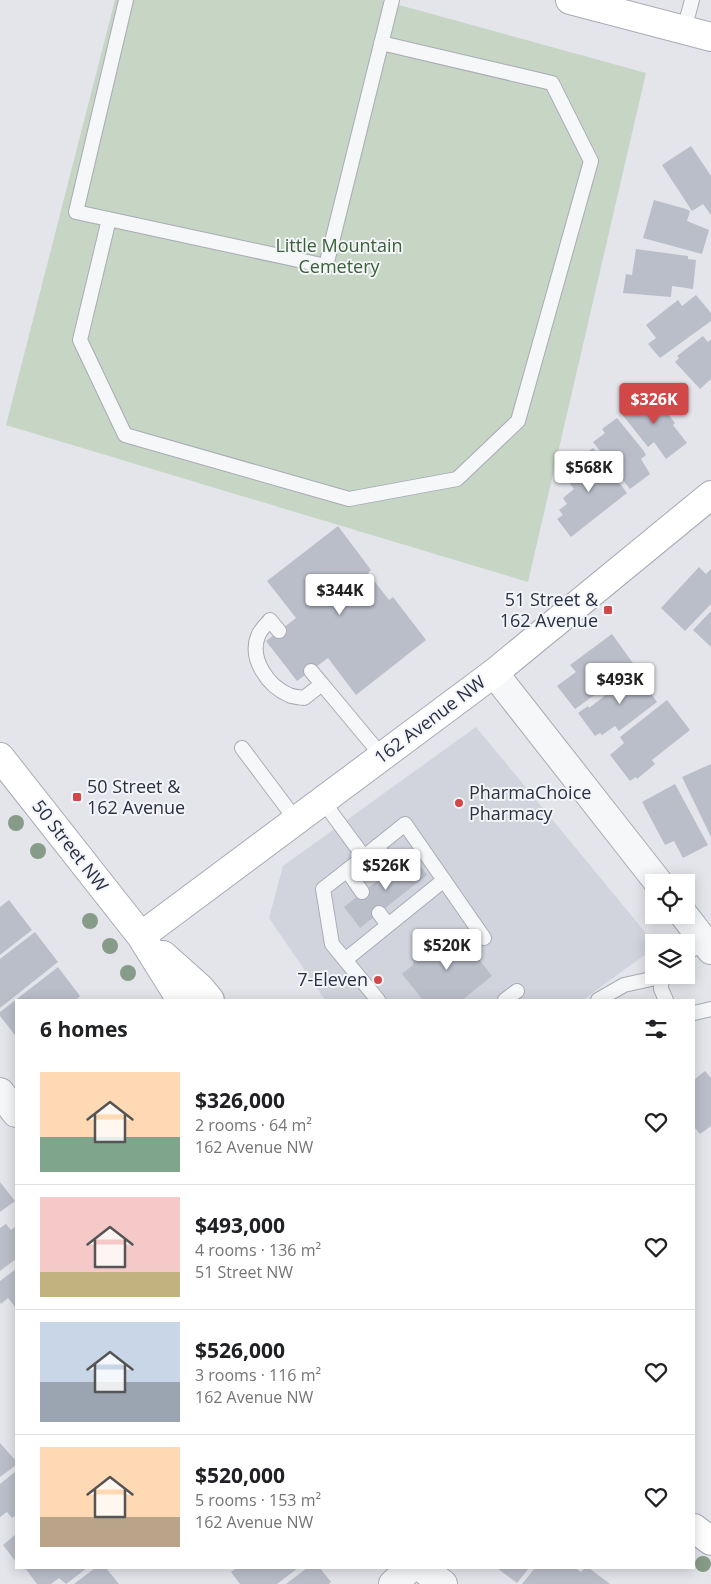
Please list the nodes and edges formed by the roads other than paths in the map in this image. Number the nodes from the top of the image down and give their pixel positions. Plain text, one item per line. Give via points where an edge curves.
1 (126, 0) edge
2 (392, 0) edge
3 (570, 0) edge
4 (692, 0) edge
5 (684, 30) junction
6 (711, 37) edge
7 (381, 43) junction
8 (109, 219) junction
9 (711, 495) edge
10 (279, 631) dead end
11 (311, 671) dead end
12 (494, 673) junction
13 (322, 684) junction
14 (242, 748) dead end
15 (382, 756) junction
16 (0, 757) edge
17 (322, 800) junction
18 (296, 820) junction
19 (377, 846) junction
20 (364, 857) junction
21 (392, 868) dead end
22 (347, 870) junction
23 (652, 874) edge
24 (444, 880) junction
25 (409, 890) dead end
26 (362, 892) dead end
27 (418, 901) junction
28 (379, 913) dead end
29 (690, 924) edge
30 (388, 925) junction
31 (141, 936) junction
32 (484, 938) dead end
33 (703, 945) edge
34 (345, 960) junction
35 (645, 979) edge
36 (660, 984) edge
37 (517, 991) dead end
38 (180, 999) edge
39 (209, 999) edge
40 (377, 999) edge
41 (506, 999) edge
42 (600, 999) edge
43 (665, 999) edge
44 (711, 1009) edge
45 (695, 1013) edge
46 (0, 1092) edge
47 (15, 1112) edge
48 (695, 1529) edge
49 (711, 1541) edge
50 (409, 1569) edge
51 (423, 1569) edge
52 (393, 1584) edge
53 (443, 1584) edge

1 - 8 lane via 76,212
2 - 7 lane
3 - 5 street
4 - 5 lane
5 - 6 street
7 - 8 lane via 326,266
7 - 8 lane via 552,83 591,161 518,421 457,479 349,500 125,435 80,340
9 - 12 street, 162 Avenue NW
10 - 13 lane via 270,620 258,636 256,652 260,669 288,695 304,698
11 - 13 lane
12 - 15 street, 162 Avenue NW
12 - 23 street
13 - 15 lane
14 - 18 lane
15 - 17 street, 162 Avenue NW
16 - 31 street, 50 Street NW
17 - 18 street, 162 Avenue NW
17 - 20 lane
18 - 31 street, 162 Avenue NW
19 - 20 lane
19 - 21 lane
19 - 24 lane via 405,824
20 - 22 lane
22 - 26 lane
22 - 34 lane via 323,890 332,944
24 - 27 lane
24 - 32 lane
25 - 27 lane
27 - 30 lane
28 - 30 lane
29 - 33 street
30 - 34 lane
31 - 38 street, 50 Street NW
31 - 39 street, 50 Street NW
34 - 40 lane
35 - 42 lane
36 - 43 lane
37 - 41 lane
44 - 45 lane
46 - 47 street
48 - 49 street
50 - 52 street
51 - 53 street

